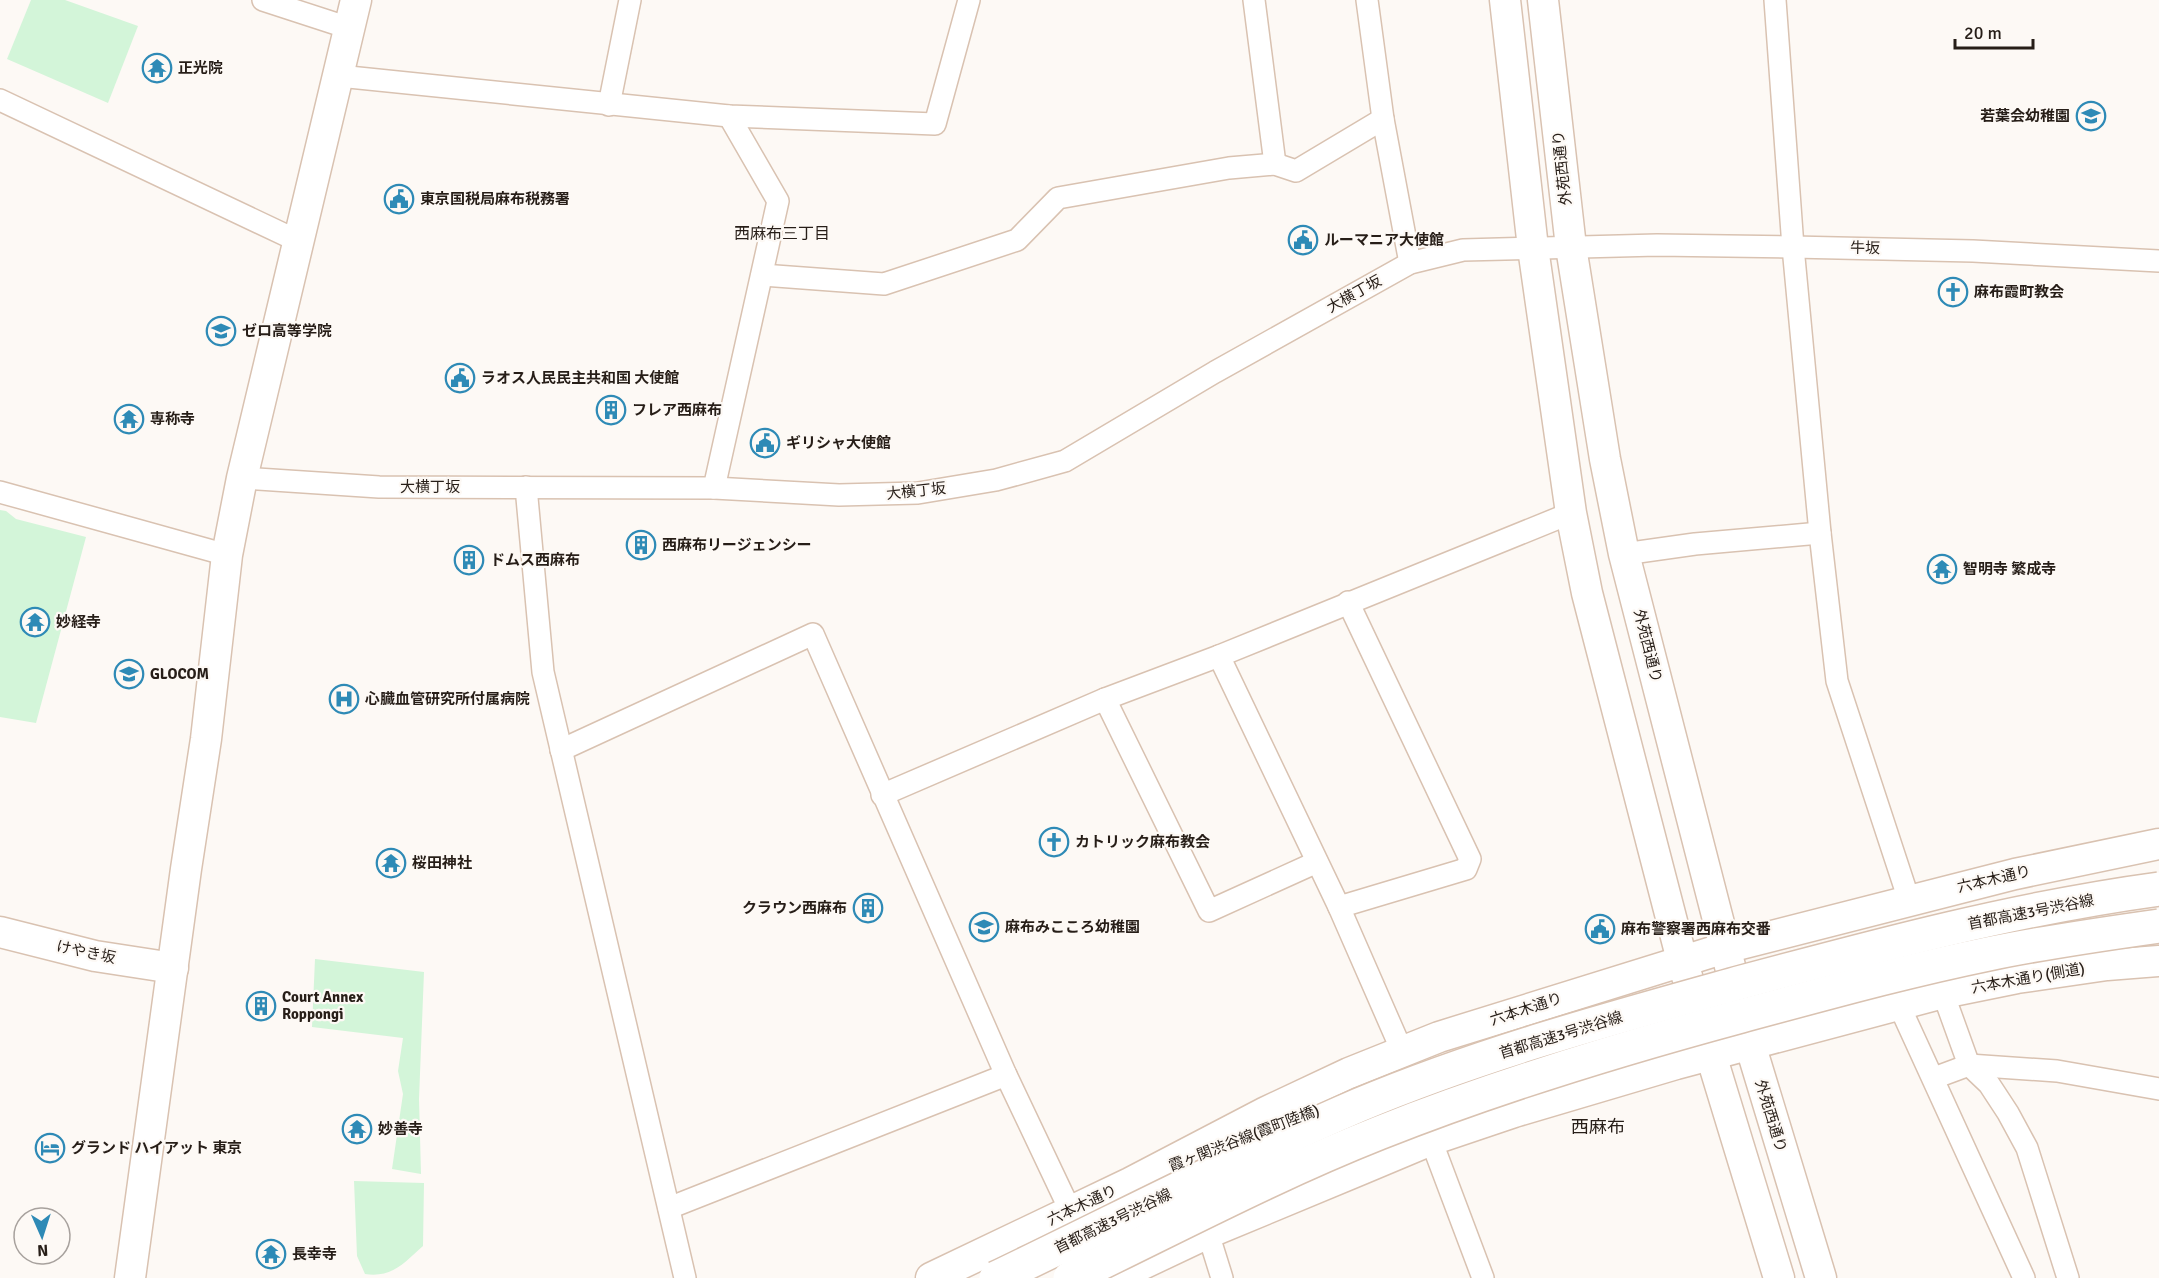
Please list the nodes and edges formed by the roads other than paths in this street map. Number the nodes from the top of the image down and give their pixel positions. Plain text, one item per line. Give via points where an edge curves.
1 (263, 0) edge
2 (356, 0) edge
3 (630, 0) edge
4 (969, 0) edge
5 (1254, 0) edge
6 (1367, 0) edge
7 (1505, 0) edge
8 (1543, 0) edge
9 (1775, 0) edge
10 (349, 28) junction
11 (339, 76) junction
12 (0, 100) edge
13 (609, 105) junction
14 (729, 116) junction
15 (1383, 119) junction
16 (1275, 164) junction
17 (298, 241) junction
18 (1571, 247) junction
19 (1793, 247) junction
20 (1533, 248) junction
21 (2159, 261) edge
22 (1410, 263) junction
23 (762, 275) junction
24 (242, 478) junction
25 (526, 487) junction
26 (714, 488) junction
27 (0, 492) edge
28 (1571, 513) junction
29 (1820, 533) junction
30 (1624, 554) junction
31 (227, 555) junction
32 (1348, 602) junction
33 (1219, 656) junction
34 (1105, 699) junction
35 (561, 750) junction
36 (882, 795) junction
37 (2159, 844) edge
38 (1317, 862) junction
39 (2159, 889) edge
40 (1909, 900) junction
41 (1339, 907) junction
42 (2159, 926) edge
43 (0, 932) edge
44 (2159, 943) edge
45 (1725, 948) junction
46 (1987, 954) junction
47 (1682, 960) junction
48 (2159, 961) edge
49 (173, 968) junction
50 (1736, 992) junction
51 (1943, 993) junction
52 (1899, 1005) junction
53 (1698, 1013) junction
54 (1493, 1020) junction
55 (1750, 1044) junction
56 (1402, 1051) junction
57 (1710, 1055) junction
58 (1969, 1065) junction
59 (1006, 1075) junction
60 (1934, 1078) junction
61 (2159, 1089) edge
62 (1358, 1094) dead end
63 (1431, 1140) junction
64 (1382, 1142) dead end
65 (1130, 1183) junction
66 (669, 1208) junction
67 (1070, 1210) junction
68 (1208, 1233) junction
69 (130, 1278) edge
70 (685, 1278) edge
71 (931, 1278) edge
72 (996, 1278) edge
73 (1070, 1278) edge
74 (1113, 1278) edge
75 (1222, 1278) edge
76 (1483, 1278) edge
77 (1779, 1278) edge
78 (1821, 1278) edge
79 (2024, 1278) edge
80 (2068, 1278) edge

1 - 10 street
2 - 10 main road
3 - 13 street
4 - 14 street via 935,124
5 - 16 street
6 - 15 street
7 - 20 main road
8 - 18 main road, 外苑西通り
9 - 19 street
10 - 11 main road
11 - 13 street
11 - 17 main road
12 - 17 street
13 - 14 street
14 - 23 street via 778,201
15 - 16 street via 1296,171
15 - 22 street
16 - 23 street via 1229,168 1058,198 1017,240 884,284
17 - 24 main road
18 - 19 street, 牛坂
18 - 20 street, 牛坂
18 - 30 main road, 外苑西通り
19 - 21 street, 牛坂
19 - 29 street
20 - 22 street, 大横丁坂 via 1463,250
20 - 28 main road
22 - 26 street, 大横丁坂 via 1065,461 996,480 918,493 839,495
23 - 26 street
24 - 25 street, 大横丁坂 via 379,487
24 - 31 main road
25 - 26 street, 大横丁坂
25 - 35 street via 543,672
27 - 31 street
28 - 32 street
28 - 47 main road via 1587,593
29 - 30 street
29 - 40 street via 1838,681
30 - 45 main road, 外苑西通り
31 - 49 main road via 206,739
32 - 33 street
32 - 41 street via 1470,859 1466,869
33 - 34 street
33 - 38 street
34 - 36 street
34 - 38 street via 1209,911
35 - 36 street via 813,633
35 - 66 street
36 - 59 street
37 - 40 main road, 六本木通り
38 - 41 street
39 - 72 highway, 首都高速3号渋谷線, bridge via 2062,904 1882,945 1670,1002 1451,1070 1278,1142
40 - 45 main road, 六本木通り
41 - 56 street
42 - 46 highway, bridge
43 - 49 main road, けやき坂 via 95,956
44 - 46 highway, bridge
45 - 47 main road, 六本木通り
45 - 50 main road, 外苑西通り
46 - 73 highway, bridge via 1679,1032 1464,1100 1291,1172
47 - 50 main road via 1701,992
47 - 53 main road
47 - 54 main road, 六本木通り
48 - 51 main road, 六本木通り(側道) via 2107,965
49 - 69 main road
50 - 52 main road via 1853,971 1877,978 1888,997
50 - 55 main road, 外苑西通り
51 - 52 main road, 六本木通り(側道)
51 - 58 street
52 - 55 main road
52 - 60 street
53 - 54 main road via 1605,1029 1553,1017
53 - 55 main road via 1716,1014 1735,1022
53 - 57 main road
54 - 56 main road, 六本木通り
55 - 57 main road
55 - 78 main road, 外苑西通り
56 - 65 main road, 六本木通り via 1266,1112
57 - 63 main road
57 - 77 main road
58 - 60 street
58 - 61 street via 2057,1071
58 - 80 street via 1989,1084 2027,1148
59 - 66 street
59 - 67 street
60 - 79 street
62 - 65 main road, 霞ヶ関渋谷線(霞町陸橋)
63 - 68 main road
63 - 76 street
64 - 68 main road
65 - 67 main road, 六本木通り
66 - 70 street
67 - 71 main road, 六本木通り
68 - 74 main road
68 - 75 street

